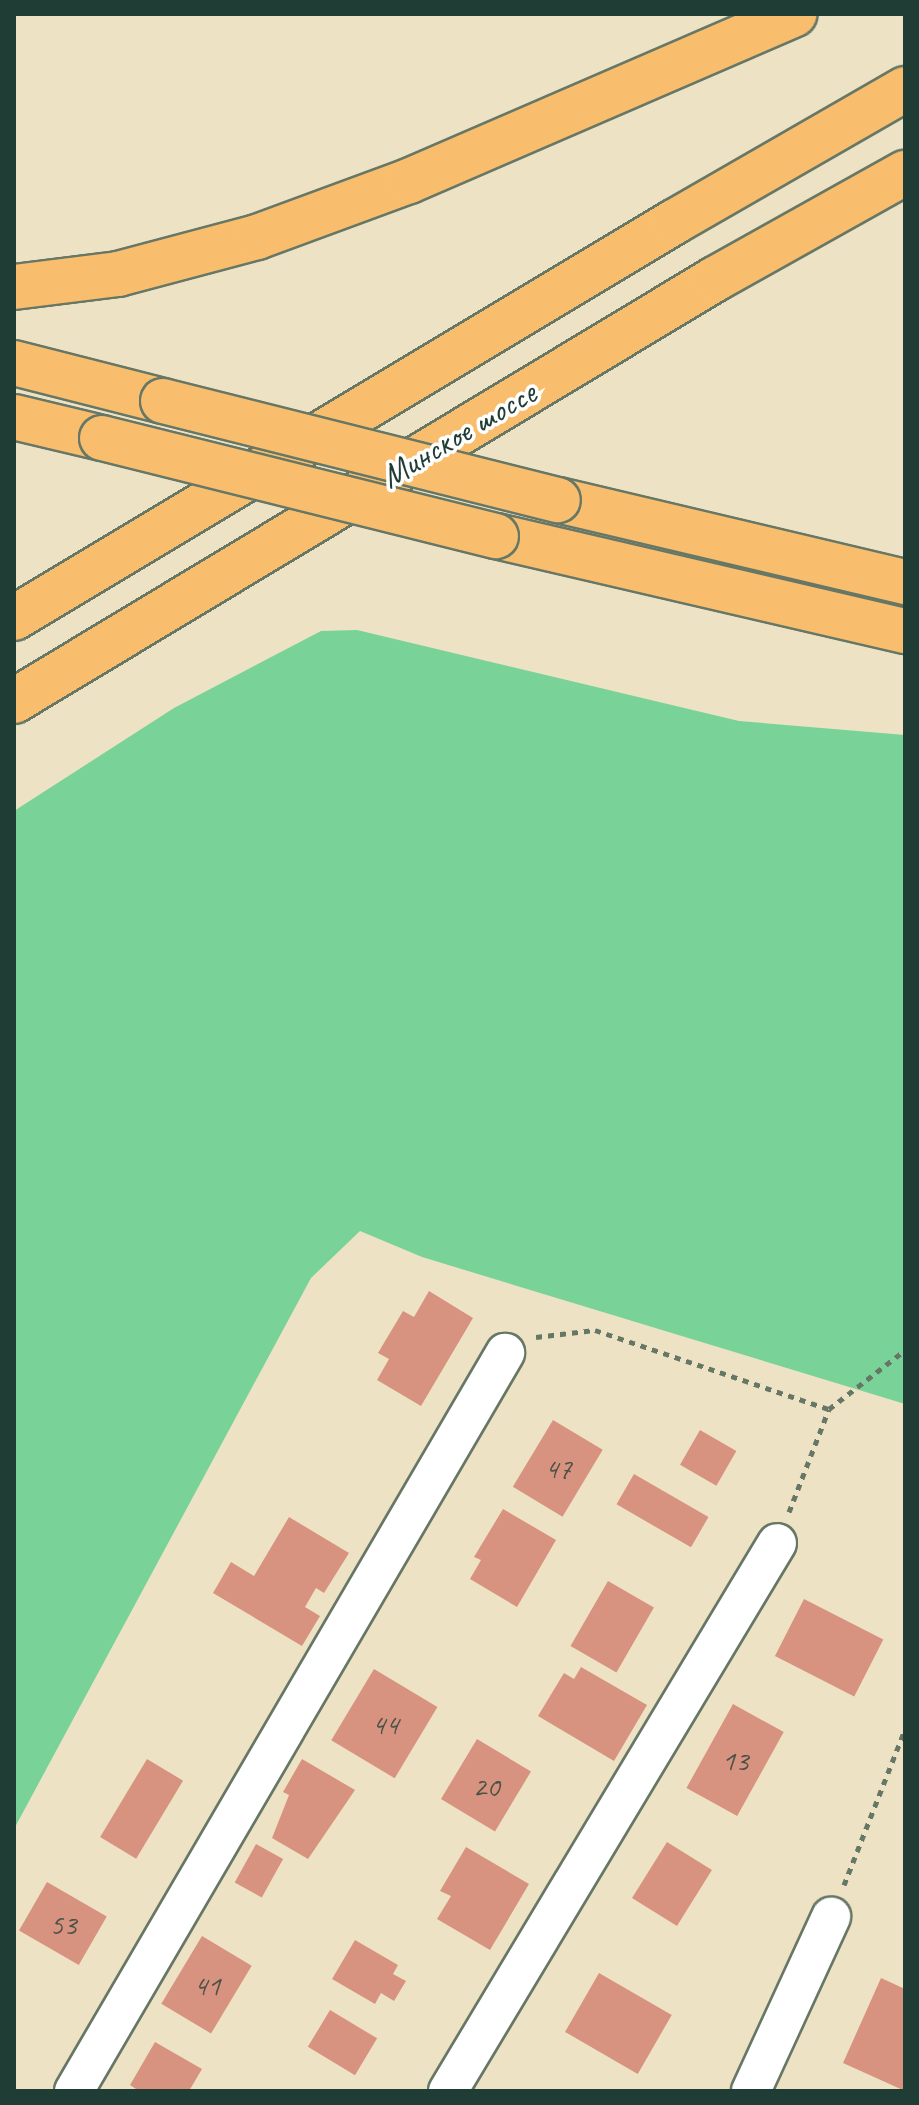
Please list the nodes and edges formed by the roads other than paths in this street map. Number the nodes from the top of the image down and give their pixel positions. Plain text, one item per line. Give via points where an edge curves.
1 (794, 14) edge
2 (905, 89) edge
3 (905, 173) edge
4 (14, 287) edge
5 (14, 363) edge
6 (14, 417) edge
7 (905, 582) edge
8 (14, 618) edge
9 (905, 631) edge
10 (14, 701) edge
11 (505, 1353) road end
12 (777, 1543) road end
13 (831, 1917) road end
14 (74, 2091) edge
15 (448, 2091) edge
16 (751, 2091) edge

1 - 4 main road via 409,181 257,237 118,274
2 - 8 main road, Минское шоссе
3 - 10 main road, Минское шоссе via 715,279
5 - 7 main road, bridge
6 - 9 main road, bridge
11 - 14 street
12 - 15 street
13 - 16 street

